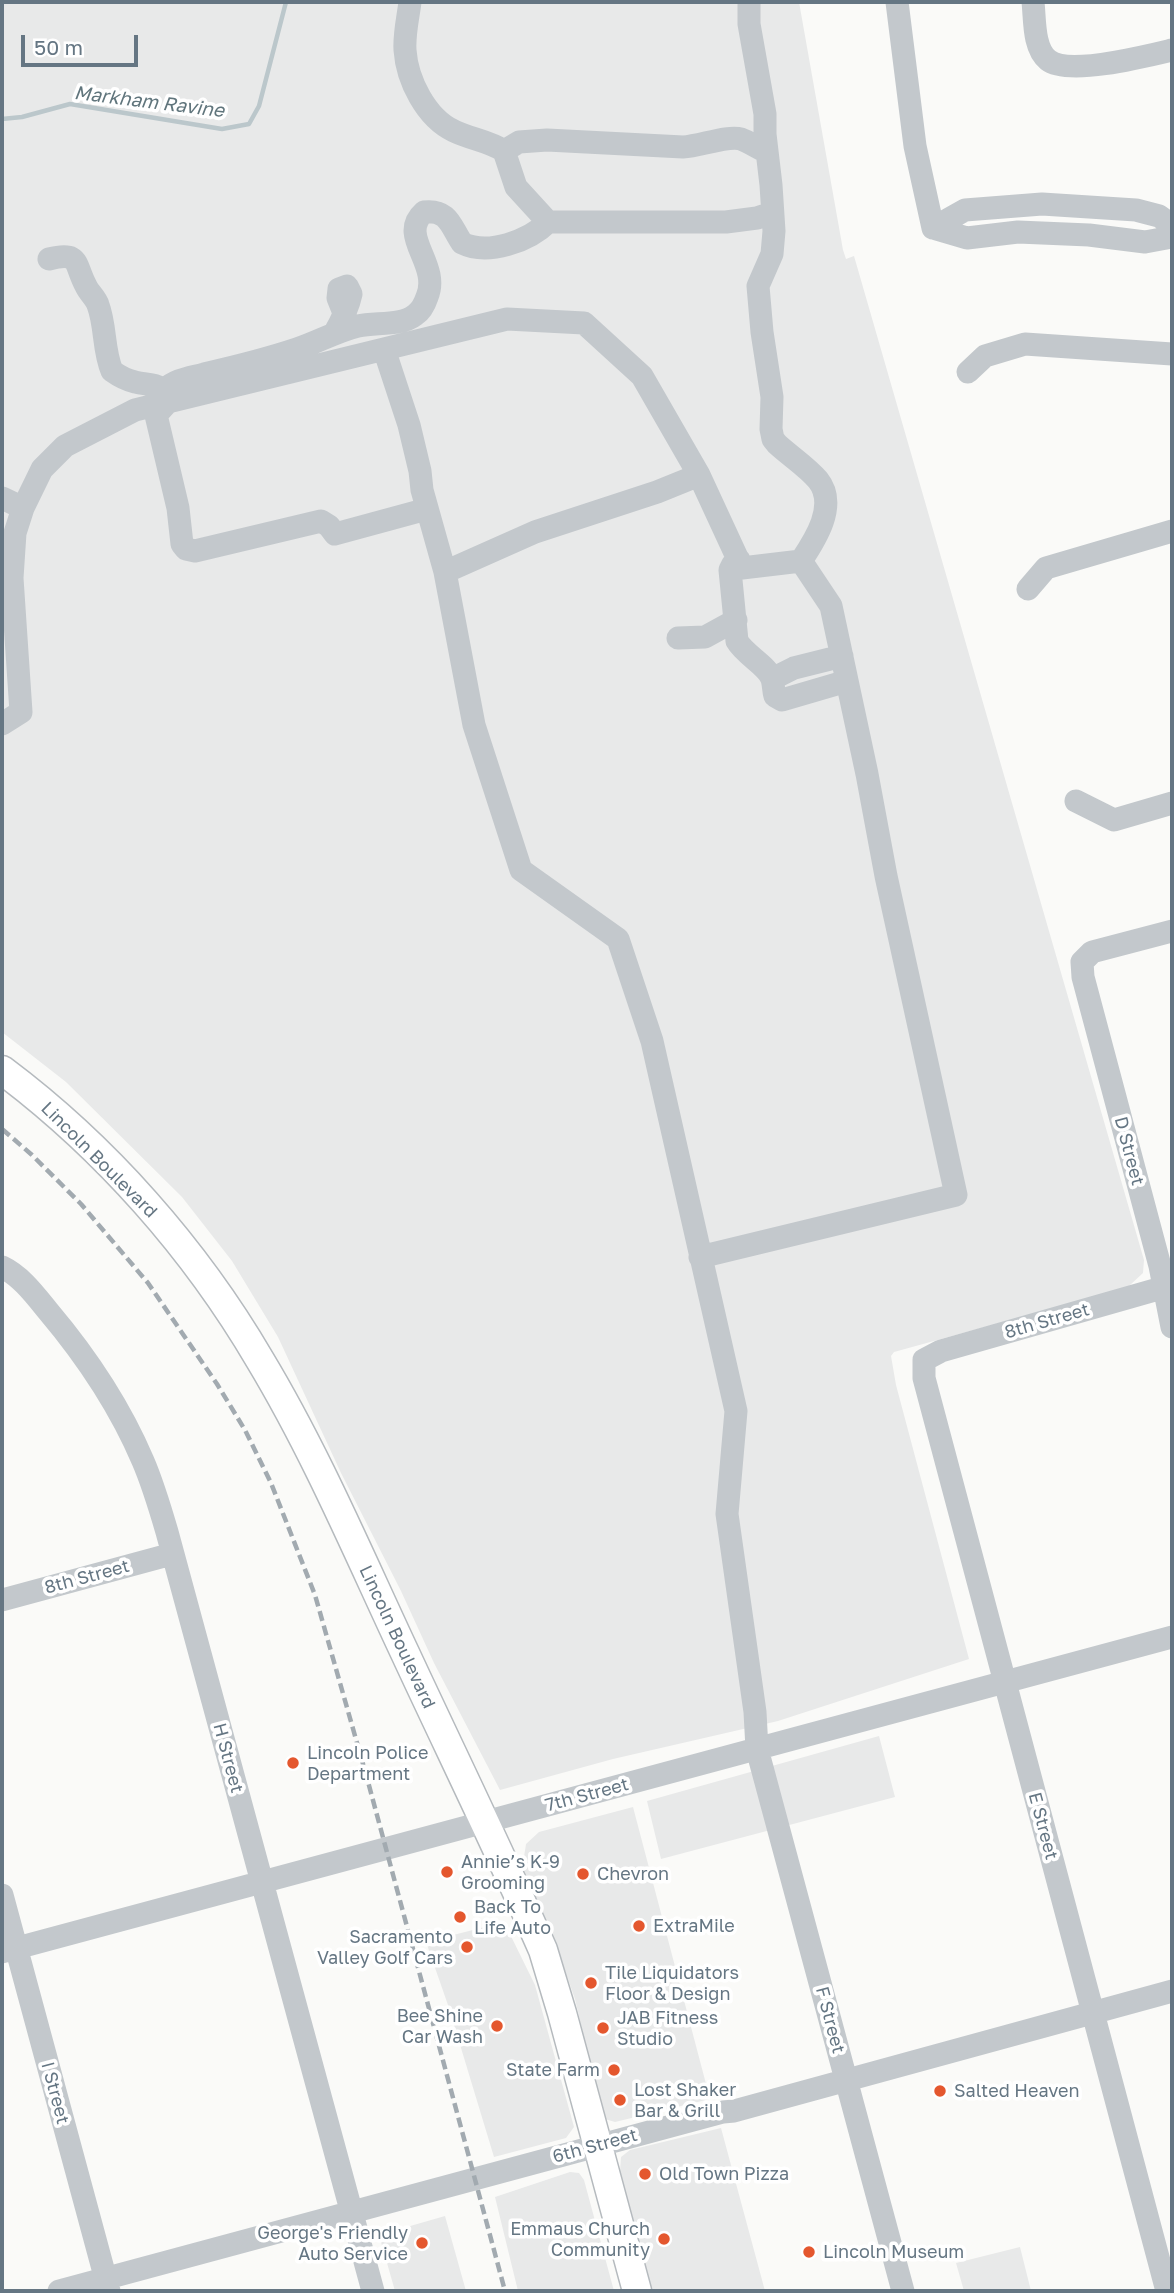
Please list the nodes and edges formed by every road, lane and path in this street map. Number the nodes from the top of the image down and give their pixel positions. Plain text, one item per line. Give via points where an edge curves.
1 (410, 2) edge
2 (749, 2) edge
3 (897, 2) edge
4 (1033, 2) edge
5 (1172, 50) edge
6 (504, 151) junction
7 (767, 152) junction
8 (772, 213) junction
9 (548, 222) junction
10 (1172, 225) edge
11 (933, 228) junction
12 (1172, 237) edge
13 (49, 260) dead end
14 (384, 349) junction
15 (1172, 354) edge
16 (968, 372) dead end
17 (166, 396) junction
18 (699, 475) junction
19 (2, 498) edge
20 (23, 508) junction
21 (427, 509) junction
22 (1172, 531) edge
23 (739, 560) junction
24 (801, 561) junction
25 (445, 572) junction
26 (1028, 589) dead end
27 (736, 620) junction
28 (678, 639) dead end
29 (842, 656) junction
30 (772, 679) junction
31 (848, 681) junction
32 (2, 724) edge
33 (1076, 801) dead end
34 (1172, 803) edge
35 (1172, 931) edge
36 (2, 1070) edge
37 (700, 1257) junction
38 (2, 1267) edge
39 (1168, 1287) edge
40 (1172, 1327) edge
41 (924, 1360) joint
42 (172, 1554) junction
43 (2, 1600) edge
44 (1172, 1637) edge
45 (1004, 1682) junction
46 (757, 1749) junction
47 (484, 1822) junction
48 (262, 1882) junction
49 (2, 1895) edge
50 (9, 1950) edge
51 (1172, 1991) edge
52 (1092, 2012) junction
53 (846, 2079) junction
54 (598, 2146) junction
55 (352, 2214) junction
56 (107, 2285) edge
57 (59, 2291) edge
58 (373, 2291) edge
59 (637, 2291) edge
60 (903, 2291) edge
61 (1167, 2291) edge

1 - 6 street via 407,62 425,105 453,131
2 - 7 street
3 - 11 street via 915,146
4 - 5 street via 1039,48 1048,61 1068,66 1104,64
6 - 7 street via 519,142 547,140 695,146 730,137
6 - 9 street via 516,187
7 - 8 street
8 - 9 street via 726,222
8 - 24 street via 772,254 758,286 773,439 820,482 824,493 824,522
9 - 17 street via 512,243 474,247 462,243 443,216 424,212 414,231 431,276 429,292 416,314 396,322 339,324 278,355 179,380
10 - 11 street via 1136,210 1042,204 965,210
11 - 12 street via 967,238 1017,232 1145,242
13 - 17 street via 66,257 78,263 98,305 113,371 136,383 154,384
14 - 17 street
14 - 18 street via 507,319 584,323 642,376
14 - 21 street, F Street via 409,425
15 - 16 street via 1025,344 985,356
17 - 20 street via 65,446 42,469
17 - 21 street via 156,415 186,549 195,551 321,521 335,534
18 - 23 street
18 - 25 street via 535,532
19 - 20 street
20 - 32 street via 15,533 12,578 21,712
21 - 25 street, F Street
22 - 26 street via 1046,568
23 - 24 street via 742,568
23 - 27 street via 730,570
24 - 29 street via 831,606
25 - 37 street, F Street via 474,724 521,870 618,939 652,1041
27 - 28 street via 705,637
27 - 30 street via 737,641 743,651 762,664
29 - 30 street via 794,668
29 - 31 street
30 - 31 street via 775,696 782,700
31 - 37 street via 956,1195
33 - 34 street via 1114,820
35 - 39 street, D Street via 1092,952 1082,962
36 - 47 main road, Lincoln Boulevard via 116,1172 164,1225 230,1312 315,1462
37 - 46 street, F Street via 736,1411 727,1514
38 - 42 street, H Street via 32,1291 61,1325 123,1420 144,1463
39 - 40 street, D Street
39 - 41 street, 8th Street via 941,1351
41 - 45 street, E Street
42 - 43 street, 8th Street
42 - 48 street, H Street
44 - 45 street, 7th Street
45 - 46 street, 7th Street
45 - 52 street, E Street
46 - 47 street, 7th Street
46 - 53 street, F Street
47 - 48 street, 7th Street
47 - 54 main road, Lincoln Boulevard via 543,1950
48 - 50 street, 7th Street
48 - 55 street, H Street
49 - 50 street, I Street
50 - 56 street, I Street
51 - 52 street, 6th Street
52 - 53 street, 6th Street
52 - 61 street, E Street
53 - 54 street, 6th Street
53 - 60 street, F Street
54 - 55 street, 6th Street
54 - 59 main road, Lincoln Boulevard
55 - 56 street, 6th Street
55 - 58 street, H Street
56 - 57 street, 6th Street

